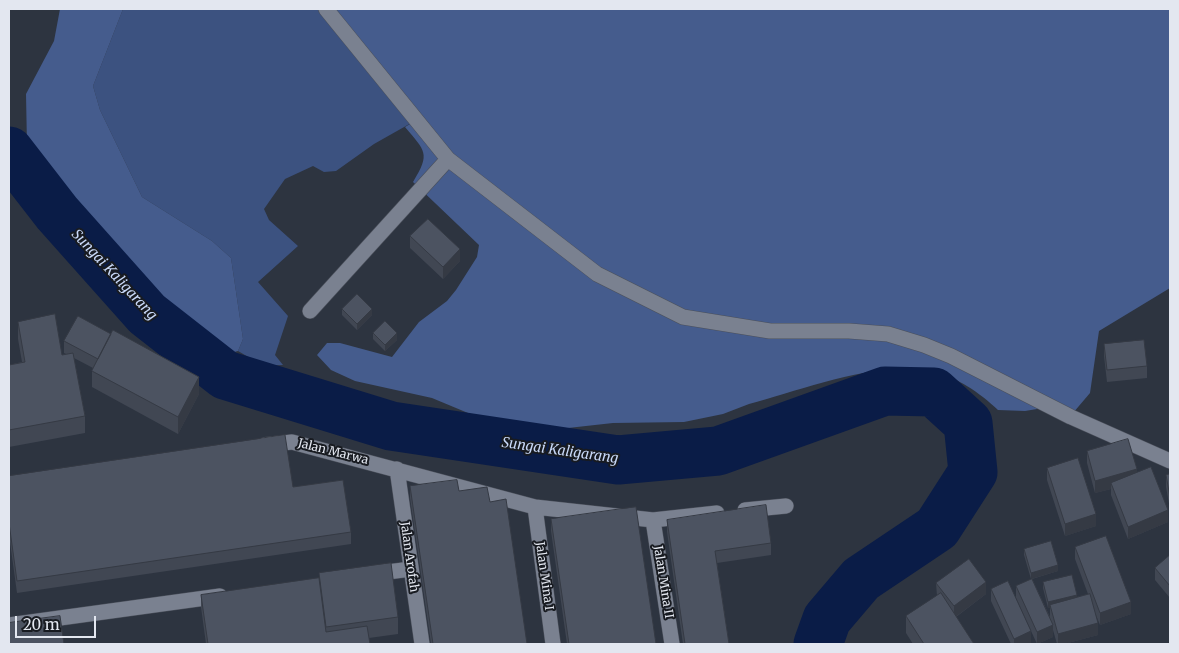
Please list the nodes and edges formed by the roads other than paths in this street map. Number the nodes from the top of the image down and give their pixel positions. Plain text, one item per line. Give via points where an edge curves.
1 (326, 9) edge
2 (448, 159) junction
3 (310, 311) dead end
4 (250, 446) edge
5 (1170, 461) edge
6 (397, 469) junction
7 (786, 506) dead end
8 (535, 507) junction
9 (653, 520) junction
10 (411, 569) junction
11 (352, 577) edge
12 (234, 594) edge
13 (9, 626) edge
14 (422, 644) edge
15 (553, 644) edge
16 (672, 644) edge

1 - 2 street
2 - 3 street
2 - 5 street via 597,274 683,317 770,331 888,334 951,356 1071,417
4 - 6 street, Jalan Marwa via 292,442
6 - 8 street, Jalan Marwa
6 - 10 street, Jalan Arofah
7 - 9 street, Jalan Marwa
8 - 9 street, Jalan Marwa
8 - 15 street, Jalan Mina I
9 - 16 street, Jalan Mina II
10 - 11 street
10 - 14 street, Jalan Arofah
12 - 13 street

